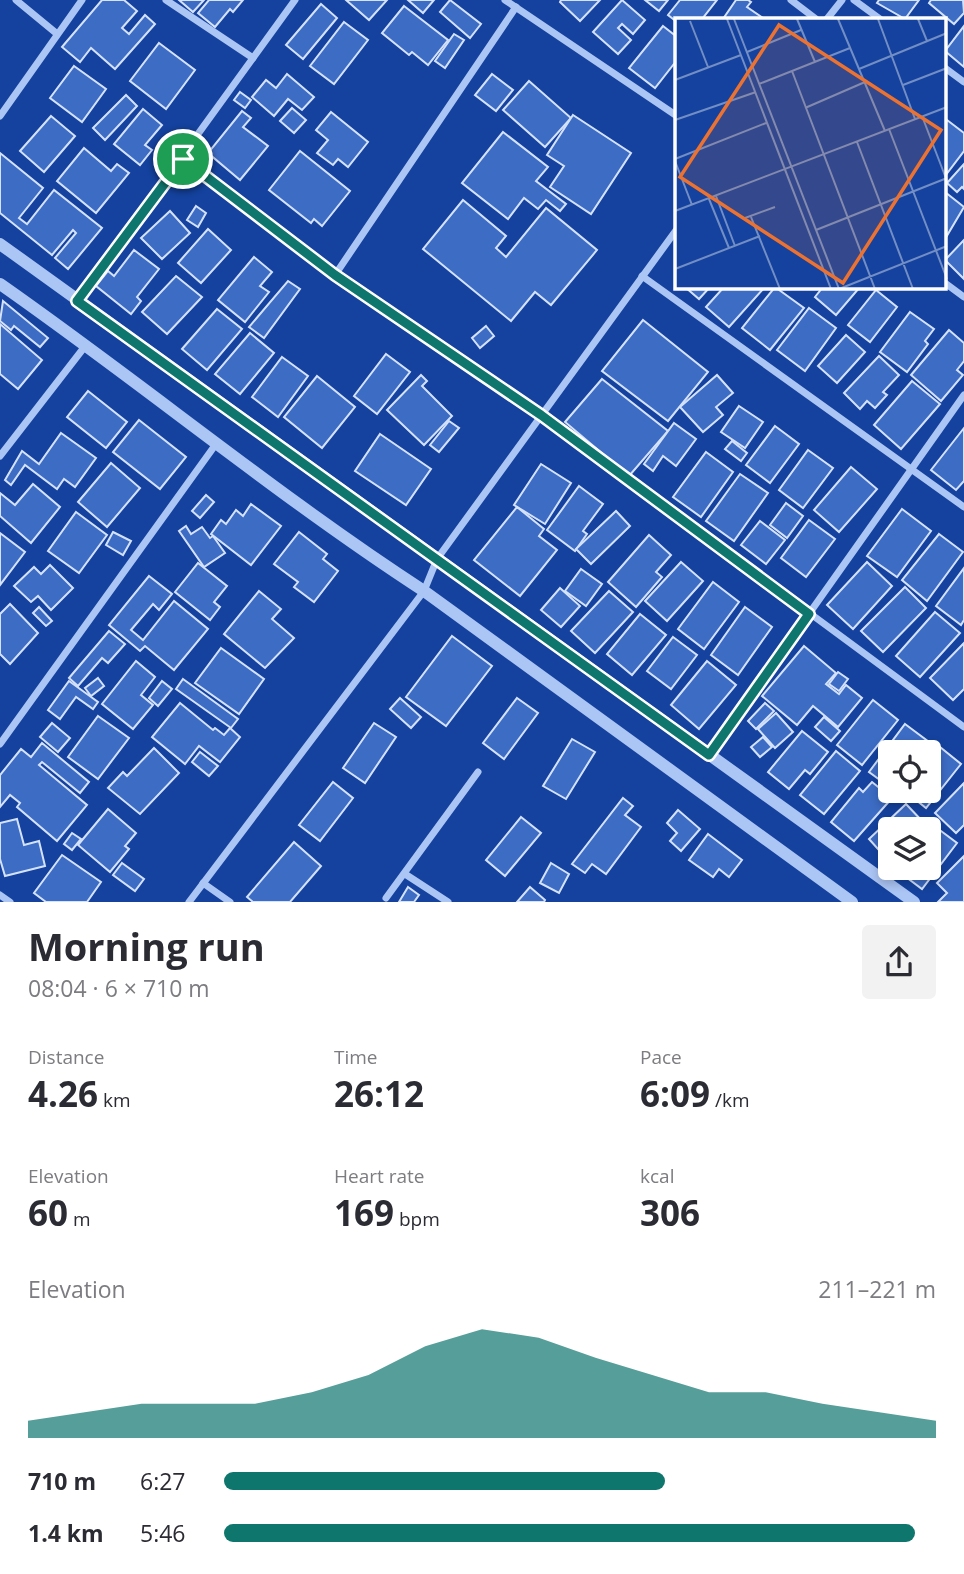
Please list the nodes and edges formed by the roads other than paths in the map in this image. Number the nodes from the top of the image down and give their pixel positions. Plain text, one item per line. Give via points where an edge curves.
1 (16, 0) edge
2 (82, 0) edge
3 (166, 0) edge
4 (295, 0) edge
5 (505, 0) edge
6 (791, 0) edge
7 (842, 0) edge
8 (854, 0) edge
9 (516, 7) junction
10 (815, 18) edge
11 (828, 18) edge
12 (879, 18) edge
13 (56, 33) junction
14 (253, 58) junction
15 (946, 69) edge
16 (964, 82) edge
17 (675, 115) edge
18 (0, 116) edge
19 (183, 159) junction
20 (675, 232) edge
21 (0, 244) edge
22 (335, 275) junction
23 (642, 276) junction
24 (0, 284) edge
25 (946, 284) edge
26 (964, 298) edge
27 (77, 301) junction
28 (87, 345) junction
29 (964, 396) edge
30 (541, 415) junction
31 (216, 444) junction
32 (0, 456) edge
33 (911, 470) junction
34 (964, 507) edge
35 (438, 559) junction
36 (424, 591) junction
37 (809, 614) junction
38 (964, 727) edge
39 (0, 744) edge
40 (709, 755) junction
41 (478, 772) dead end
42 (405, 874) junction
43 (203, 883) junction
44 (0, 895) edge
45 (386, 898) dead end
46 (10, 902) edge
47 (189, 902) edge
48 (230, 902) edge
49 (447, 902) edge
50 (852, 902) edge
51 (914, 902) edge

1 - 13 street
2 - 13 street
3 - 14 street
4 - 14 street
5 - 9 street
6 - 10 street
7 - 11 street
8 - 12 street
9 - 17 street
9 - 22 street
13 - 18 street
14 - 19 street
15 - 16 street
19 - 22 street
19 - 27 street
20 - 23 street
21 - 27 street
22 - 30 street
23 - 30 street
23 - 33 street
24 - 28 street
25 - 26 street
27 - 35 street
28 - 31 street
28 - 32 street
29 - 33 street
30 - 35 street
30 - 37 street
31 - 36 street
31 - 39 street
33 - 34 street
33 - 37 street
35 - 36 street
35 - 40 street
36 - 43 street
36 - 50 street
37 - 38 street
37 - 40 street
40 - 51 street
41 - 42 street
42 - 45 street
42 - 49 street
43 - 47 street
43 - 48 street
44 - 46 street

